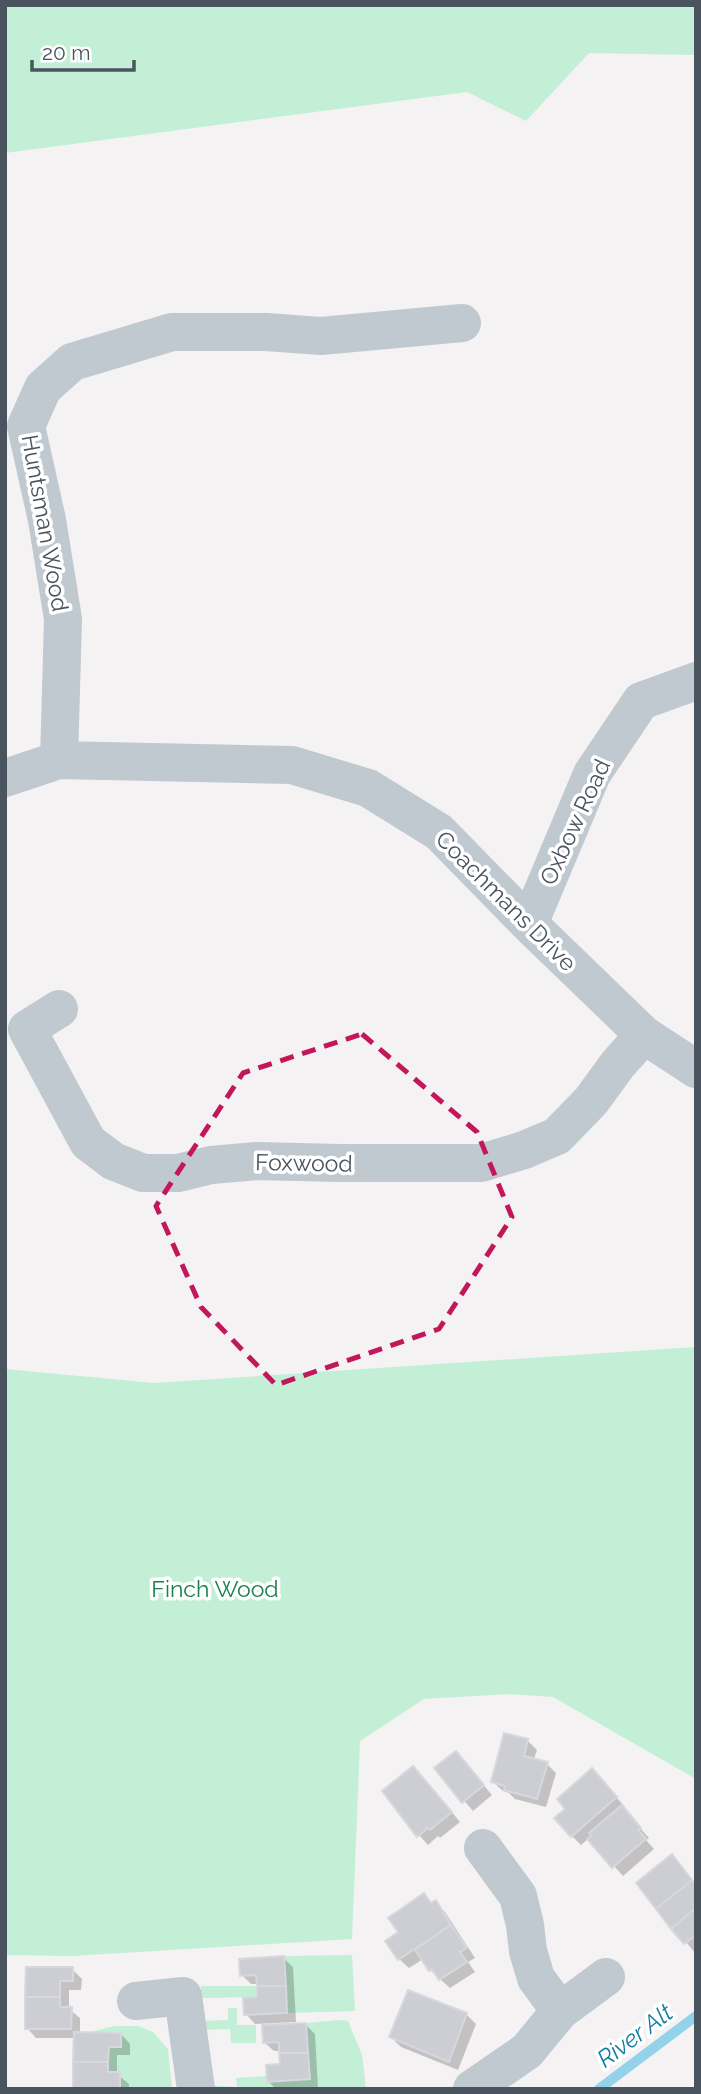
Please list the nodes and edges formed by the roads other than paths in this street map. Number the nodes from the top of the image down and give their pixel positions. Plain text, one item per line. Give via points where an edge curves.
1 (462, 323) dead end
2 (696, 681) edge
3 (59, 760) junction
4 (5, 778) edge
5 (529, 924) junction
6 (60, 1009) dead end
7 (644, 1035) junction
8 (696, 1069) edge
9 (482, 1850) dead end
10 (606, 1977) dead end
11 (136, 2001) dead end
12 (560, 2011) junction
13 (195, 2089) edge
14 (472, 2089) edge

1 - 3 street, Huntsman Wood via 321,336 172,332 72,362 43,388 26,426 63,619
2 - 5 street, Oxbow Road via 641,701 592,774
3 - 4 street, Coachmans Drive
3 - 5 street, Coachmans Drive via 292,765 368,788 439,832
5 - 7 street, Coachmans Drive
6 - 7 street, Foxwood via 27,1029 88,1142 113,1161 143,1173 257,1161 481,1163 556,1136
7 - 8 street, Coachmans Drive
9 - 12 street via 518,1896 536,1978
10 - 12 street
11 - 13 street via 183,1996
12 - 14 street via 527,2051

